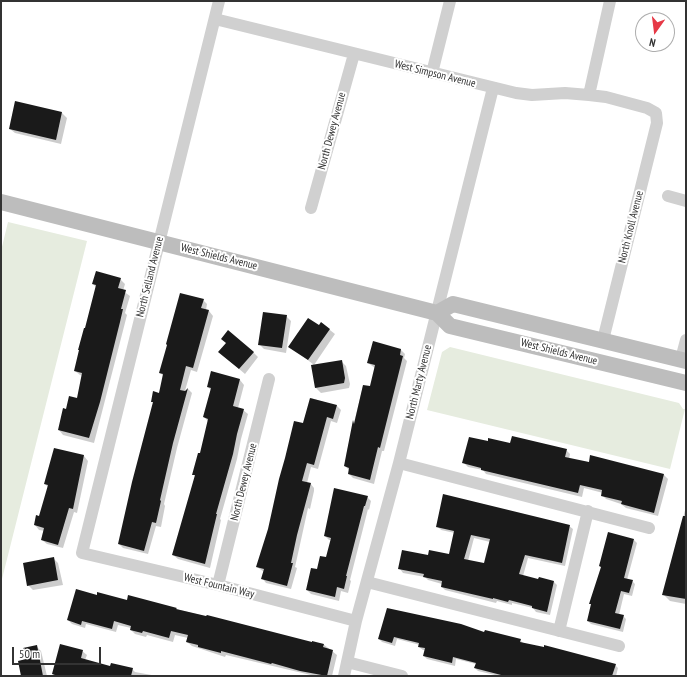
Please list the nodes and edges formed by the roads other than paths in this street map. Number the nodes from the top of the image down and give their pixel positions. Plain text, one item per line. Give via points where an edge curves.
1 (219, 1) edge
2 (450, 1) edge
3 (610, 1) edge
4 (215, 19) junction
5 (354, 54) junction
6 (432, 73) junction
7 (493, 88) junction
8 (589, 95) junction
9 (656, 112) joint
10 (668, 196) dead end
11 (686, 201) edge
12 (1, 202) edge
13 (311, 208) dead end
14 (159, 242) junction
15 (437, 313) junction
16 (603, 340) junction
17 (686, 340) edge
18 (684, 360) edge
19 (269, 379) dead end
20 (686, 383) edge
21 (399, 463) junction
22 (588, 511) junction
23 (649, 528) dead end
24 (82, 553) joint
25 (367, 582) junction
26 (218, 585) junction
27 (356, 621) junction
28 (559, 631) junction
29 (619, 646) dead end
30 (348, 662) junction
31 (344, 676) edge
32 (402, 676) edge

1 - 4 street, North Selland Avenue
2 - 6 street
3 - 8 street
4 - 5 street, West Simpson Avenue
4 - 14 street, North Selland Avenue
5 - 6 street, West Simpson Avenue
5 - 13 street, North Dewey Avenue
6 - 7 street, West Simpson Avenue
7 - 8 street, West Simpson Avenue via 532,95
7 - 15 street, North Marty Avenue
8 - 9 street, West Simpson Avenue via 606,97
9 - 16 street, North Knoll Avenue via 657,123
10 - 11 street
12 - 14 street, West Shields Avenue
14 - 15 street, West Shields Avenue
14 - 24 street, North Selland Avenue
15 - 16 street, West Shields Avenue via 453,304
15 - 20 street, West Shields Avenue via 450,326
15 - 21 street, North Marty Avenue
16 - 18 street, West Shields Avenue
17 - 18 street
19 - 26 street, North Dewey Avenue
21 - 22 street
21 - 25 street, North Marty Avenue
22 - 23 street
22 - 28 street
24 - 26 street, West Fountain Way
25 - 27 street, North Marty Avenue
25 - 28 street
26 - 27 street, West Fountain Way
27 - 30 street, North Marty Avenue
28 - 29 street
30 - 31 street, North Marty Avenue
30 - 32 street

